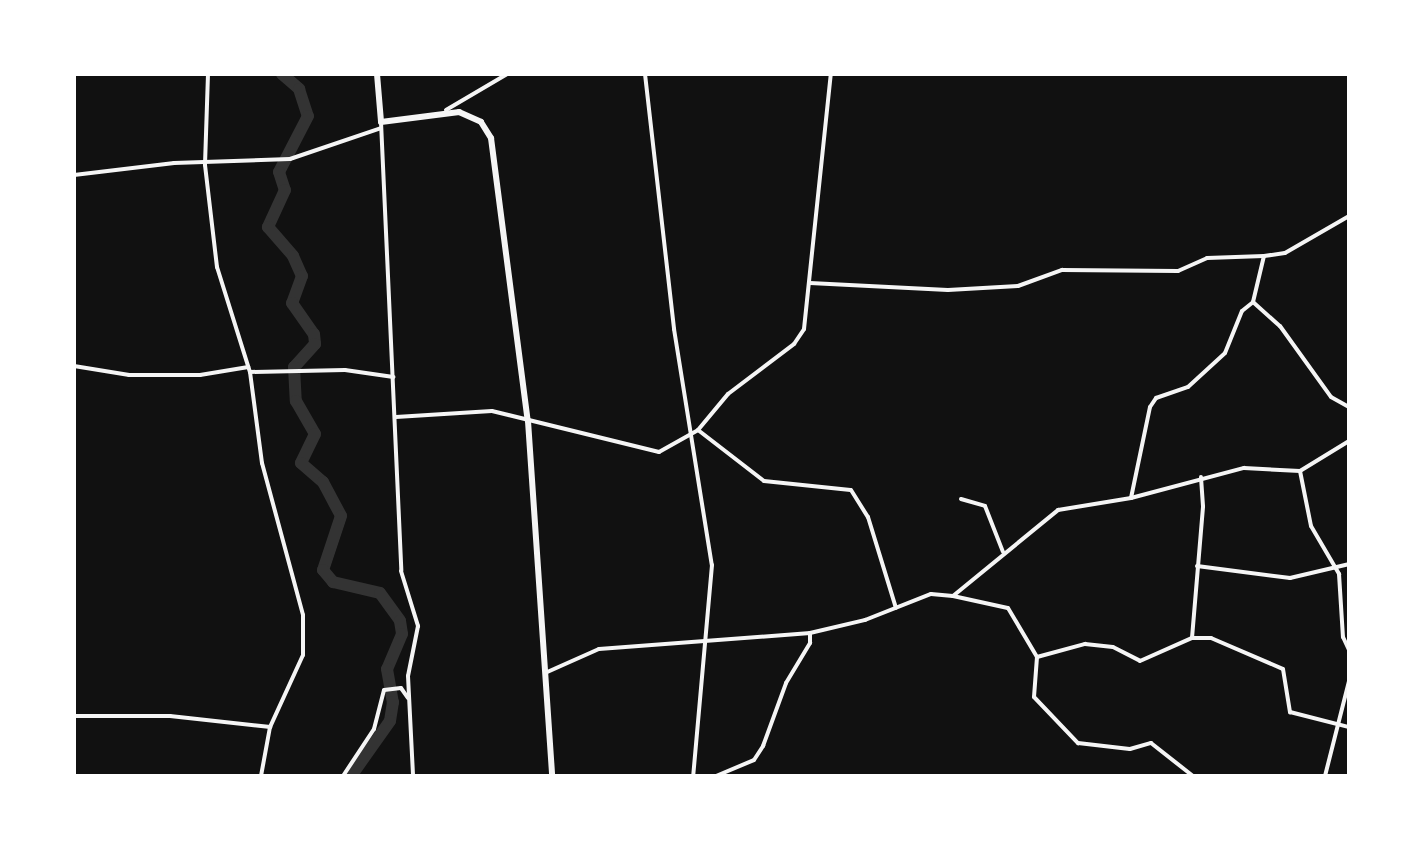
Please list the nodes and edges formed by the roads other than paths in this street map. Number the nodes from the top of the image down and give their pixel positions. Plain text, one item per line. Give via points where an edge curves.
1 (208, 74) edge
2 (377, 74) edge
3 (507, 74) edge
4 (645, 74) edge
5 (831, 74) edge
6 (446, 110) junction
7 (381, 125) junction
8 (205, 165) junction
9 (74, 175) edge
10 (1349, 216) edge
11 (1264, 256) junction
12 (810, 283) junction
13 (1253, 302) junction
14 (74, 366) edge
15 (249, 369) junction
16 (393, 377) junction
17 (1349, 407) edge
18 (396, 417) junction
19 (528, 421) junction
20 (696, 431) junction
21 (1349, 441) edge
22 (1300, 471) junction
23 (1201, 476) junction
24 (1131, 498) junction
25 (961, 499) dead end
26 (1003, 552) junction
27 (1336, 564) junction
28 (1349, 564) edge
29 (1197, 566) junction
30 (953, 596) junction
31 (896, 608) junction
32 (810, 633) junction
33 (1192, 638) junction
34 (708, 641) junction
35 (1349, 650) edge
36 (1037, 657) junction
37 (545, 673) junction
38 (1349, 681) edge
39 (409, 700) junction
40 (74, 716) edge
41 (1334, 724) junction
42 (270, 727) junction
43 (1349, 727) edge
44 (261, 776) edge
45 (343, 776) edge
46 (413, 776) edge
47 (552, 776) edge
48 (693, 776) edge
49 (716, 776) edge
50 (1193, 776) edge
51 (1325, 776) edge

1 - 8 street
2 - 7 main road
3 - 6 street
4 - 20 street via 674,329
5 - 12 street
6 - 7 main road
6 - 19 main road via 472,117 491,138
7 - 8 street via 290,159
7 - 16 street
8 - 9 street via 174,163
8 - 15 street via 219,277
10 - 11 street via 1285,253
11 - 12 street via 1207,258 1178,271 1062,270 1018,286 948,290
11 - 13 street
12 - 20 street via 800,338 728,394
13 - 17 street via 1280,326 1331,397
13 - 24 street via 1242,311 1225,353 1210,370 1188,387 1156,398 1150,407
14 - 15 street via 129,375
15 - 16 street via 285,374 345,370
15 - 42 street via 262,463 296,579 304,635 295,678
16 - 18 street
18 - 19 street via 492,411
18 - 39 street via 401,571 418,626
19 - 20 street via 659,452
19 - 37 main road
20 - 31 street via 764,481 851,490 868,517
20 - 34 street via 712,565
21 - 22 street
22 - 23 street via 1244,468
22 - 27 street via 1311,526
23 - 24 street
23 - 29 street
24 - 26 street via 1058,510
25 - 26 street via 985,506
26 - 30 street
27 - 28 street
27 - 29 street via 1305,578
27 - 35 street
29 - 33 street
30 - 31 street via 931,594
30 - 36 street via 1008,608
31 - 32 street
32 - 34 street
32 - 49 street via 810,643 786,683 754,760
33 - 36 street via 1140,661 1113,647 1085,644
33 - 41 street via 1211,638 1283,669 1290,712
34 - 37 street via 599,649
34 - 48 street
36 - 50 street via 1034,697 1078,743 1130,749 1151,743
37 - 47 main road
38 - 41 street
39 - 45 street via 401,688 384,690 374,729
39 - 46 street
40 - 42 street via 170,716
41 - 43 street
41 - 51 street
42 - 44 street

